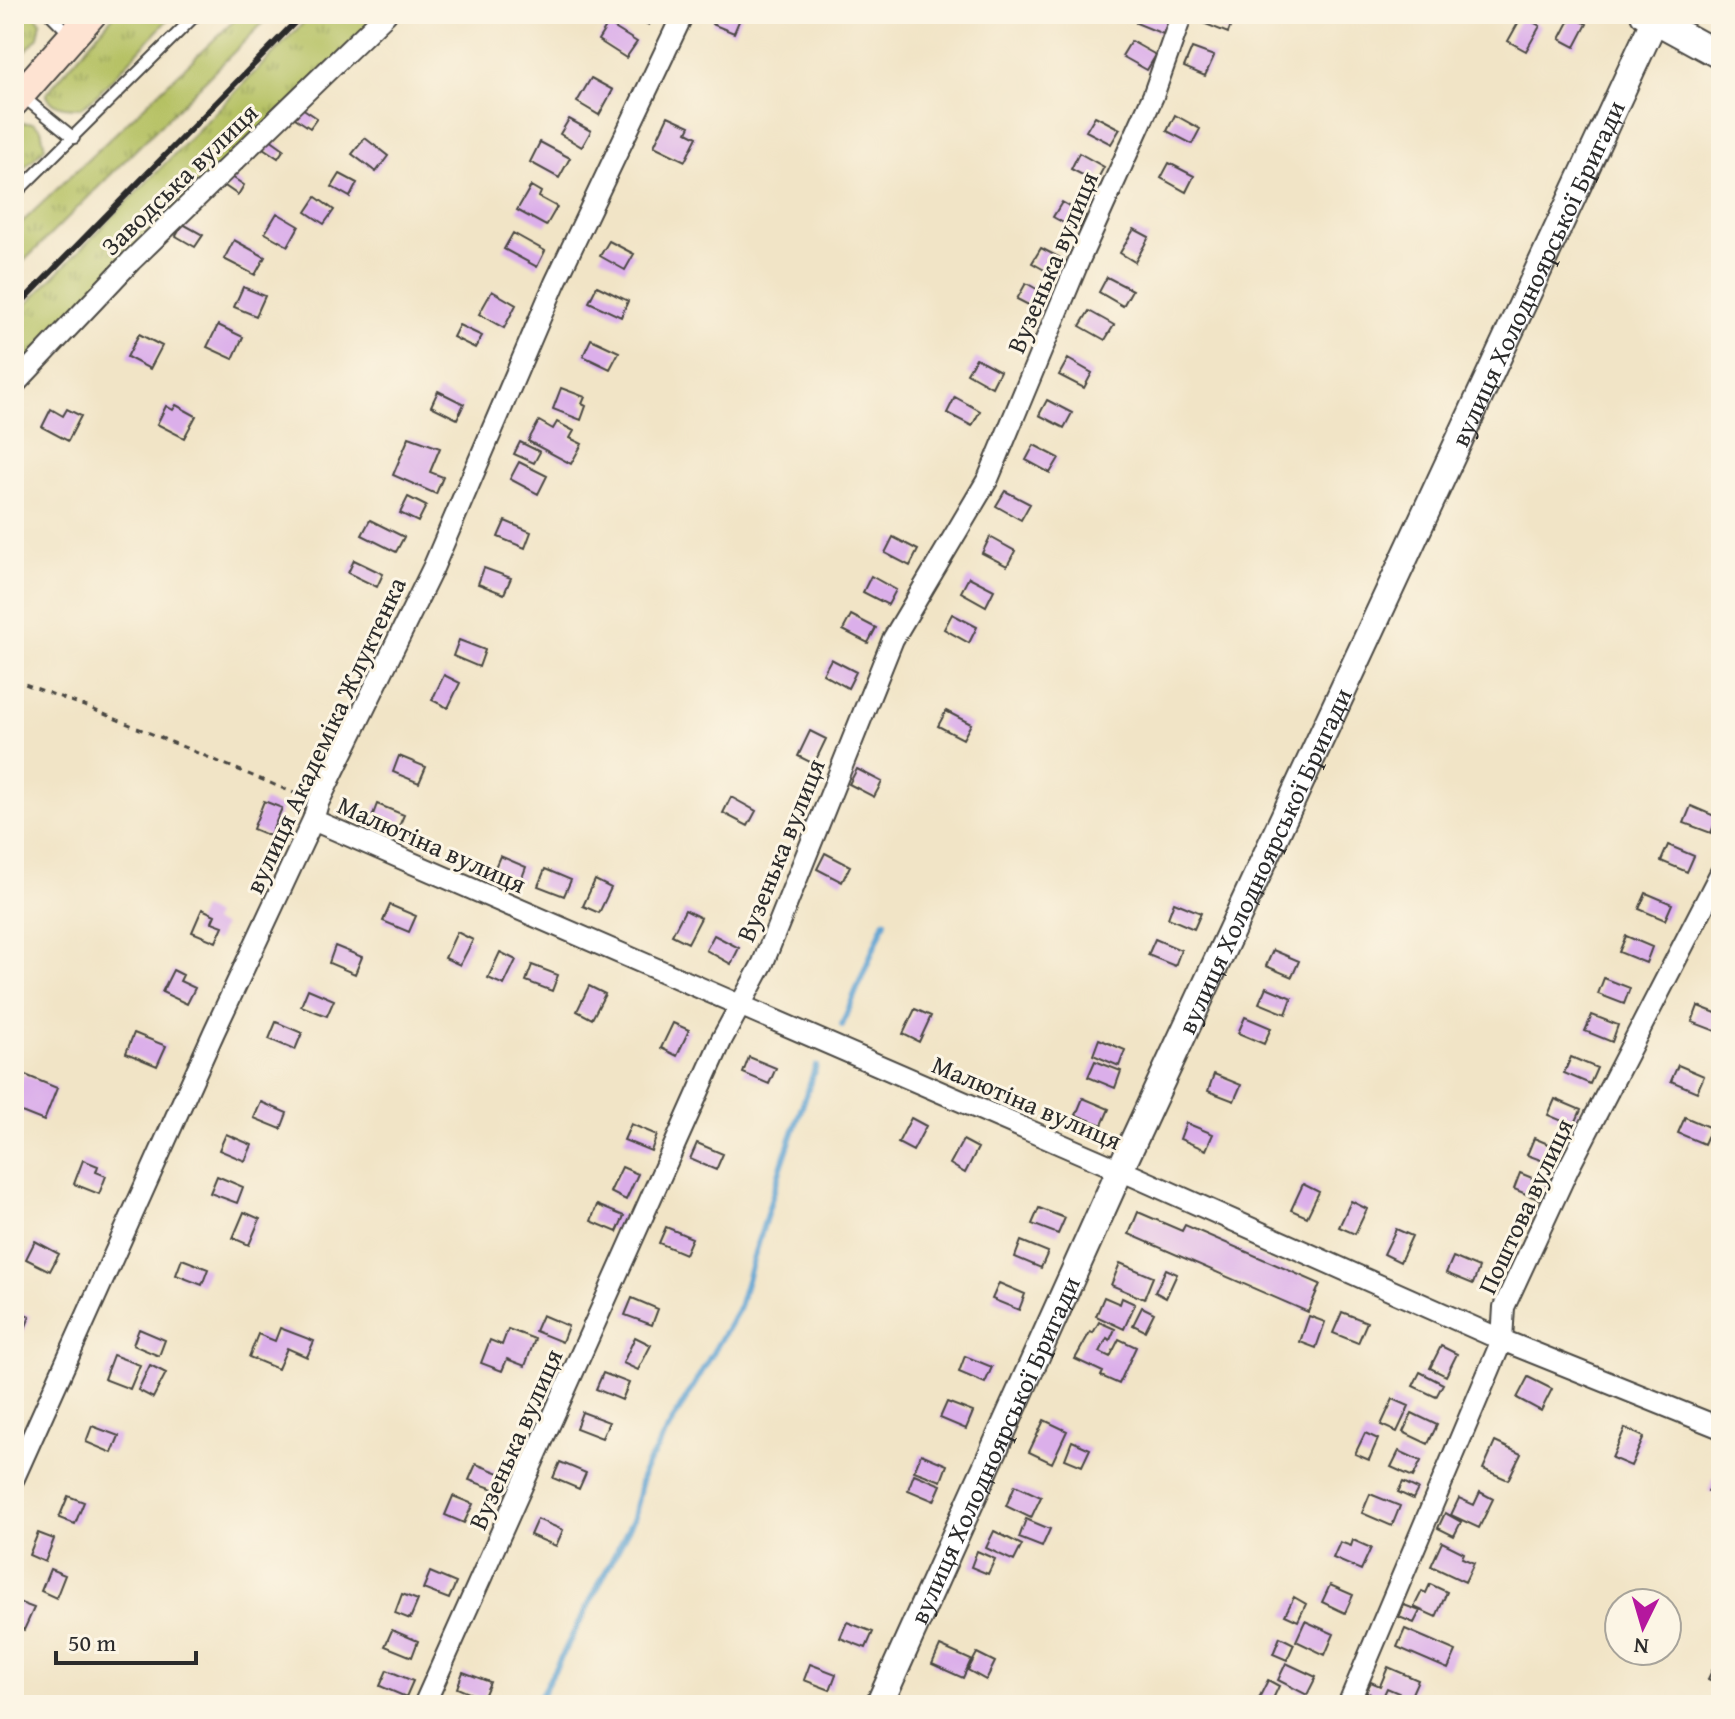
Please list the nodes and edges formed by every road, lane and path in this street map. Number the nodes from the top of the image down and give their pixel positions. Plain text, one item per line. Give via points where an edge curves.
1 (50, 14) edge
2 (92, 14) edge
3 (197, 14) edge
4 (386, 14) edge
5 (683, 14) edge
6 (1182, 14) edge
7 (1649, 17) edge
8 (72, 37) junction
9 (1721, 56) edge
10 (17, 99) edge
11 (74, 138) junction
12 (14, 195) edge
13 (14, 385) edge
14 (14, 680) edge
15 (315, 812) junction
16 (1721, 872) edge
17 (741, 1007) junction
18 (1120, 1170) junction
19 (1502, 1340) junction
20 (1721, 1428) edge
21 (14, 1478) edge
22 (424, 1705) edge
23 (879, 1705) edge
24 (1348, 1705) edge

1 - 8 lane
2 - 8 main road
3 - 11 lane
4 - 13 street, Заводська вулиця via 131,261
5 - 15 street, вулиця Академіка Жлуктенка via 555,283 433,568
6 - 17 street, Вузенька вулиця via 1153,96 988,479 893,639
7 - 9 street
7 - 18 street, вулиця Холодноярської Бригади
8 - 10 main road
10 - 11 lane
11 - 12 lane
14 - 15 path via 87,707
15 - 17 street, Малютіна вулиця
15 - 21 street, вулиця Академіка Жлуктенка
16 - 19 street, Поштова вулиця via 1568,1169 1504,1307
17 - 18 street, Малютіна вулиця
17 - 22 street, Вузенька вулиця via 722,1039
18 - 19 street, Малютіна вулиця
18 - 23 street, вулиця Холодноярської Бригади
19 - 20 street, Малютіна вулиця
19 - 24 street, Поштова вулиця

